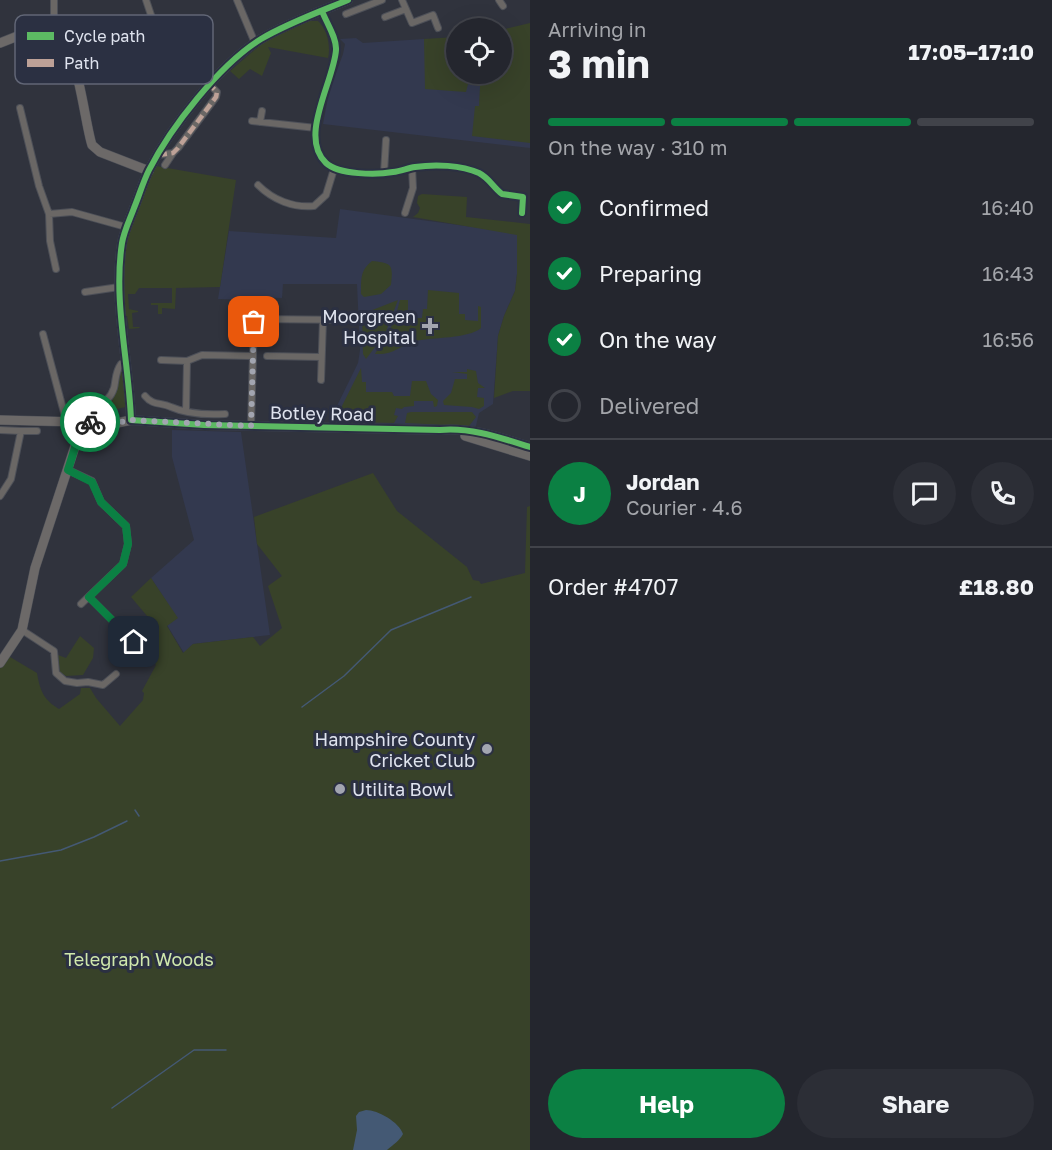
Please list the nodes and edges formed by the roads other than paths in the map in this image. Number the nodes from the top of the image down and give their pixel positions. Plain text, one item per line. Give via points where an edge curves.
1 (146, 0) edge
2 (237, 0) edge
3 (348, 0) edge
4 (382, 0) edge
5 (402, 0) edge
6 (499, 0) edge
7 (503, 6) dead end
8 (406, 9) junction
9 (322, 11) junction
10 (346, 14) dead end
11 (151, 15) edge
12 (385, 17) dead end
13 (438, 28) dead end
14 (15, 37) edge
15 (0, 43) edge
16 (255, 43) junction
17 (213, 81) edge
18 (79, 84) edge
19 (210, 84) joint
20 (20, 108) dead end
21 (262, 111) dead end
22 (252, 121) dead end
23 (260, 122) junction
24 (316, 128) junction
25 (386, 140) dead end
26 (173, 153) junction
27 (158, 155) junction
28 (165, 165) dead end
29 (412, 167) junction
30 (334, 169) junction
31 (149, 171) junction
32 (384, 173) junction
33 (258, 185) dead end
34 (405, 213) dead end
35 (522, 213) dead end
36 (50, 214) junction
37 (126, 227) junction
38 (56, 268) dead end
39 (119, 286) junction
40 (85, 292) dead end
41 (322, 320) junction
42 (352, 320) dead end
43 (43, 334) dead end
44 (252, 356) junction
45 (267, 356) dead end
46 (321, 357) junction
47 (161, 360) dead end
48 (187, 361) junction
49 (121, 364) dead end
50 (321, 380) dead end
51 (145, 396) dead end
52 (186, 411) junction
53 (225, 414) dead end
54 (65, 416) junction
55 (0, 420) edge
56 (131, 420) junction
57 (83, 422) junction
58 (251, 426) junction
59 (0, 430) edge
60 (37, 430) dead end
61 (440, 430) junction
62 (21, 431) junction
63 (530, 447) edge
64 (530, 456) edge
65 (68, 470) junction
66 (0, 496) edge
67 (89, 597) junction
68 (81, 604) dead end
69 (22, 630) junction
70 (134, 642) dead end
71 (0, 663) edge
72 (116, 674) dead end

1 - 11 street
2 - 16 street
3 - 9 street
4 - 10 street
5 - 8 street
6 - 7 street
8 - 12 street
8 - 13 street via 412,23 433,15
9 - 16 street
9 - 24 street via 336,49
14 - 15 street
16 - 17 street
18 - 31 street via 92,145 100,152
19 - 26 street via 216,96
19 - 27 street
20 - 36 street
21 - 23 street
22 - 23 street
23 - 24 street
24 - 30 street via 318,153
25 - 32 street
26 - 27 street
26 - 28 street
27 - 31 street
29 - 32 street
29 - 34 street via 413,188
29 - 35 street via 470,170 488,178 502,194 523,197
30 - 32 street
30 - 33 street via 326,195 314,206 274,198
31 - 37 street
36 - 37 street via 72,212
36 - 38 street
37 - 39 street
39 - 40 street
39 - 56 street
41 - 42 street
41 - 44 street via 254,320
41 - 46 street
43 - 54 street
44 - 48 street via 202,355
44 - 58 street
45 - 46 street
46 - 50 street
47 - 48 street
48 - 52 street
49 - 54 street via 107,400 90,410
51 - 52 street via 150,402
52 - 53 street
54 - 55 street, Botley Road
54 - 57 street, Botley Road
56 - 57 street, Botley Road
56 - 58 street, Botley Road
57 - 65 street
58 - 61 street, Botley Road
59 - 62 street
60 - 62 street
61 - 63 street, Botley Road via 475,432
61 - 64 street, Botley Road
62 - 66 street via 11,479
65 - 67 street via 92,482 101,502 126,526 128,544 123,564
65 - 69 street via 35,568
67 - 68 street
67 - 70 street
69 - 71 street
69 - 72 street via 54,651 57,673 64,681 103,685

